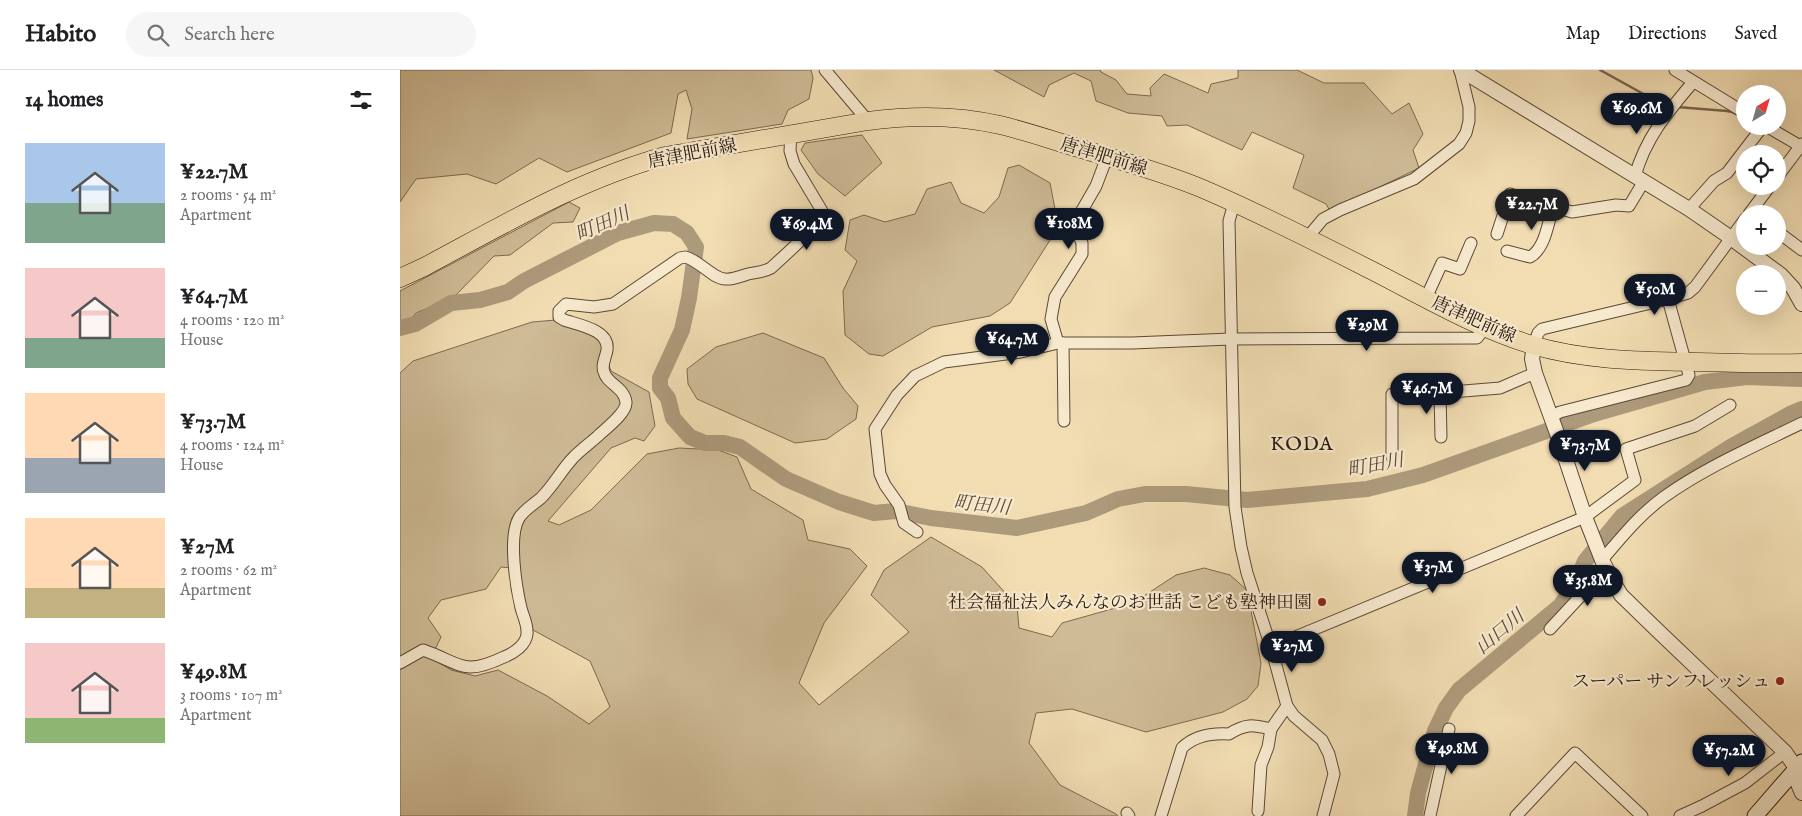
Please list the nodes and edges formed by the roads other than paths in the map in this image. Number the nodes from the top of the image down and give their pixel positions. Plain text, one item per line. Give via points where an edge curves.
1 (825, 70) edge
2 (1460, 70) edge
3 (1675, 70) edge
4 (1693, 82) junction
5 (1736, 108) edge
6 (868, 121) junction
7 (791, 134) junction
8 (1757, 135) edge
9 (1775, 135) edge
10 (1800, 148) edge
11 (1107, 157) junction
12 (1786, 166) edge
13 (1640, 179) junction
14 (1234, 203) junction
15 (1553, 206) junction
16 (1689, 209) junction
17 (1736, 232) edge
18 (1497, 234) dead end
19 (1307, 238) junction
20 (1731, 238) junction
21 (1786, 238) edge
22 (1471, 243) dead end
23 (1507, 250) dead end
24 (1802, 250) edge
25 (400, 278) edge
26 (1426, 298) junction
27 (1668, 299) junction
28 (1802, 304) edge
29 (1485, 328) junction
30 (1231, 339) junction
31 (1060, 343) junction
32 (1534, 345) junction
33 (1684, 362) junction
34 (1802, 363) edge
35 (1535, 373) junction
36 (1440, 393) junction
37 (1730, 405) dead end
38 (1551, 417) junction
39 (1064, 421) dead end
40 (1802, 423) edge
41 (1441, 437) dead end
42 (1392, 458) dead end
43 (1585, 516) junction
44 (917, 532) dead end
45 (1603, 563) junction
46 (1550, 629) dead end
47 (1271, 647) junction
48 (400, 663) edge
49 (1287, 706) junction
50 (1272, 729) junction
51 (1449, 729) dead end
52 (1785, 752) junction
53 (1799, 765) edge
54 (1802, 792) edge
55 (1258, 810) dead end
56 (1161, 816) edge
57 (1323, 816) edge
58 (1430, 816) edge
59 (1516, 816) edge
60 (1642, 816) edge
61 (1680, 816) edge
62 (1755, 816) edge

1 - 6 street
2 - 13 street
2 - 19 street via 1469,121 1459,144 1414,179 1323,219
3 - 4 street
4 - 5 street
4 - 13 street via 1652,134 1640,158
6 - 7 main road, 唐津肥前線
6 - 11 main road, 唐津肥前線 via 915,117 971,120 1000,125
7 - 25 main road, 唐津肥前線 via 665,156 619,169
7 - 48 street via 790,151 794,164 822,211 788,252 765,271 723,280 700,263 688,257 680,258 614,304 594,307 566,304 559,311 564,320 600,333 606,339 608,348 604,374 618,387 626,402 622,412 572,459 517,522 513,537 527,634 516,652 487,665 468,668 423,650
8 - 16 street via 1727,173 1714,181
9 - 10 street
10 - 12 street
11 - 14 main road, 唐津肥前線
11 - 31 street via 1096,186 1077,219 1082,254 1054,297 1052,319
13 - 15 street via 1628,206 1572,212
13 - 16 street
14 - 19 main road, 唐津肥前線
14 - 30 street via 1230,221
15 - 18 street via 1510,194
15 - 23 street via 1536,254 1530,257
16 - 20 street
17 - 20 street
19 - 26 main road, 唐津肥前線
20 - 27 street via 1695,287 1688,293
20 - 28 street via 1781,275
21 - 24 street
22 - 26 street via 1460,269 1442,263
26 - 29 main road, 唐津肥前線
27 - 32 street via 1542,329
27 - 33 street
29 - 30 street via 1477,338
29 - 32 main road, 唐津肥前線
30 - 31 street
30 - 47 street via 1235,507 1245,564
31 - 39 street
31 - 44 street via 1021,352 944,362 915,376 897,395 875,429 880,474 899,505 904,523
32 - 33 main road, 唐津肥前線 via 1603,358
32 - 35 street
33 - 34 main road, 唐津肥前線
33 - 38 street via 1689,375 1686,380
35 - 36 street via 1500,388
35 - 38 street
36 - 41 street
36 - 42 street via 1392,394
37 - 43 street via 1695,426 1626,449 1635,480
38 - 43 street
40 - 45 street via 1726,460 1663,498 1634,523
43 - 45 street
43 - 47 street
45 - 46 street via 1589,587
45 - 52 street via 1621,595
47 - 49 street
49 - 50 street
49 - 57 street via 1322,740 1329,754 1334,774
50 - 55 street via 1261,765
50 - 56 street via 1252,725 1240,727 1230,734 1213,733 1189,741 1182,748
51 - 58 street
52 - 53 street
52 - 61 street via 1745,783
53 - 54 street via 1796,779
53 - 62 main road
59 - 60 street via 1575,753

